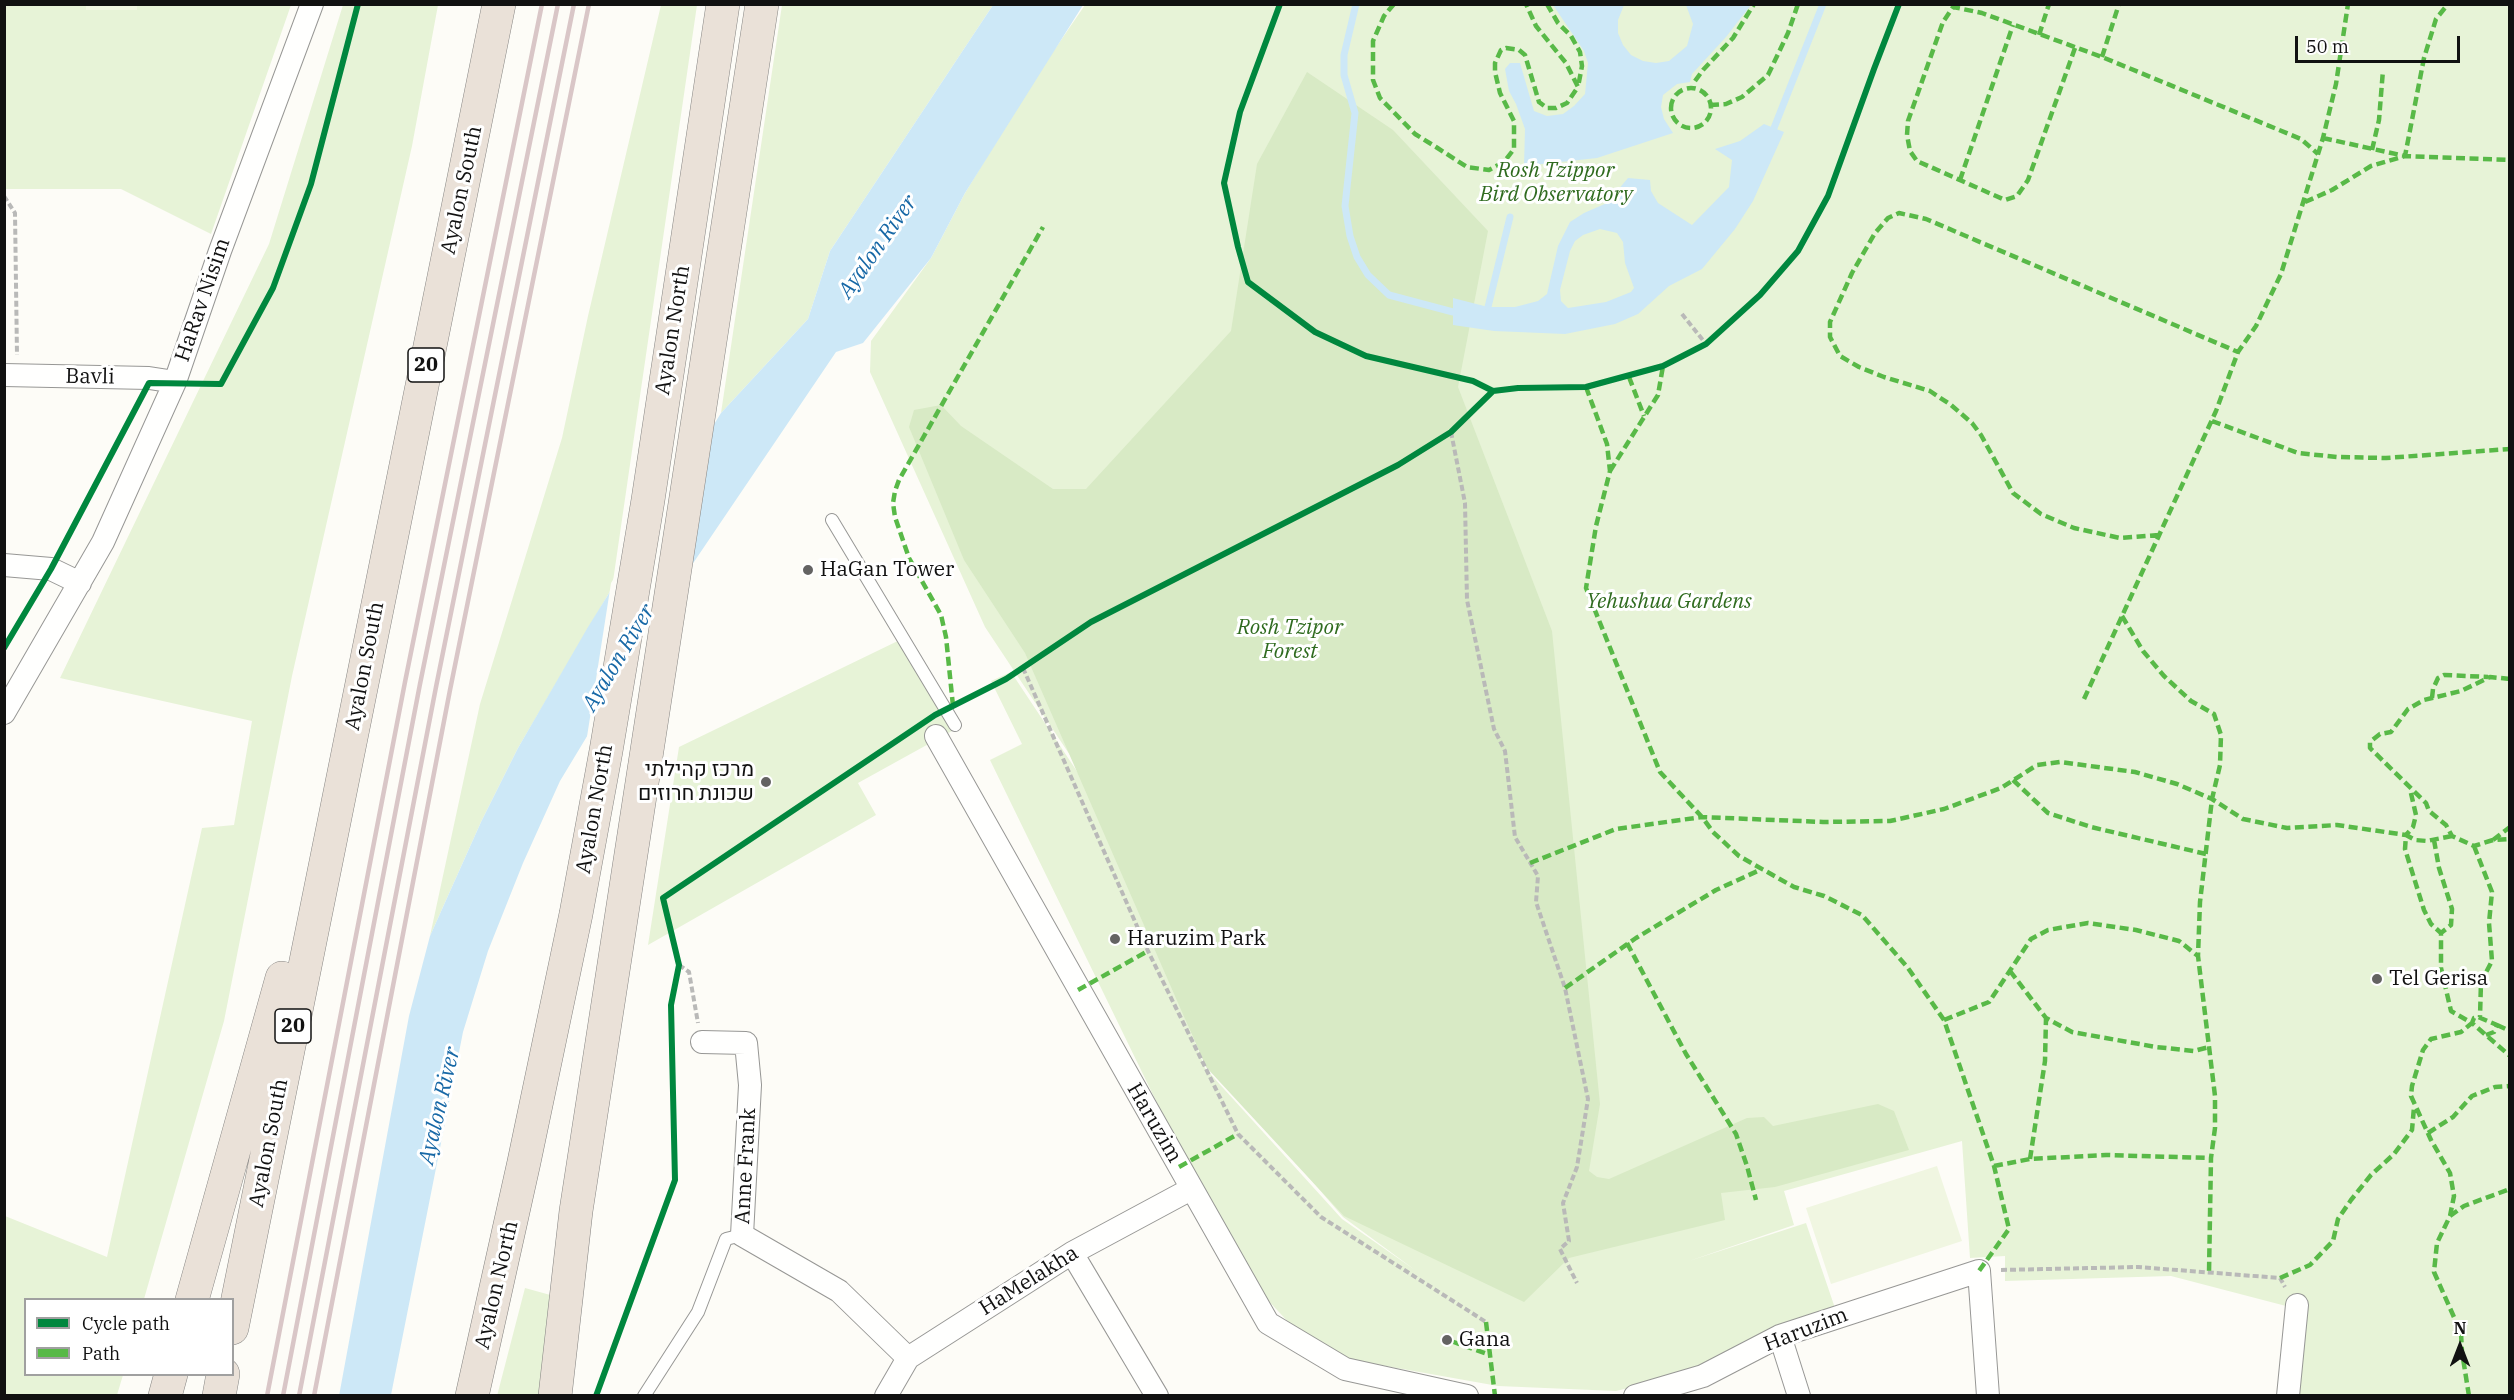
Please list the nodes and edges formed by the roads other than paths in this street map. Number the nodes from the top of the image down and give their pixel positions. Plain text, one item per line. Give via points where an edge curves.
1 (312, 4) edge
2 (499, 4) edge
3 (723, 4) edge
4 (732, 4) edge
5 (762, 4) edge
6 (698, 167) junction
7 (11, 376) edge
8 (175, 382) junction
9 (832, 520) dead end
10 (4, 565) edge
11 (80, 583) junction
12 (4, 713) edge
13 (353, 725) junction
14 (945, 731) joint
15 (702, 1042) road end
16 (1191, 1189) junction
17 (742, 1235) junction
18 (1072, 1253) junction
19 (192, 1298) edge
20 (2297, 1305) road end
21 (234, 1318) edge
22 (1780, 1336) junction
23 (908, 1358) junction
24 (170, 1376) edge
25 (223, 1376) edge
26 (165, 1395) edge
27 (219, 1395) edge
28 (472, 1395) edge
29 (555, 1395) edge
30 (644, 1395) edge
31 (886, 1395) edge
32 (1157, 1395) edge
33 (1467, 1395) edge
34 (1635, 1395) edge
35 (1799, 1395) edge
36 (1988, 1395) edge
37 (2288, 1395) edge

1 - 8 street, HaRav Nisim
2 - 13 highway, Ayalon South / 20
3 - 6 highway, Ayalon North
4 - 6 highway
5 - 29 highway via 576,1211
6 - 28 highway, Ayalon North via 648,500 576,914
7 - 8 street, Bavli via 149,378
8 - 11 street, HaRav Nisim via 103,542
9 - 14 lane
10 - 11 street via 51,569
11 - 12 street, HaRav Nisim
13 - 19 highway
13 - 21 highway, Ayalon South / 20
14 - 16 street, Haruzim
15 - 17 street, Anne Frank via 746,1043 750,1085
16 - 18 street, HaMelakha
16 - 33 street, Haruzim via 1268,1323 1345,1369
17 - 23 street, Anne Frank via 839,1291
17 - 30 lane via 726,1239 698,1312
18 - 23 street, HaMelakha
18 - 32 street
20 - 37 street
22 - 34 street, Haruzim via 1703,1376
22 - 35 street
22 - 36 street, Haruzim via 1979,1270
23 - 31 street, HaMelakha
24 - 26 highway
25 - 27 highway

